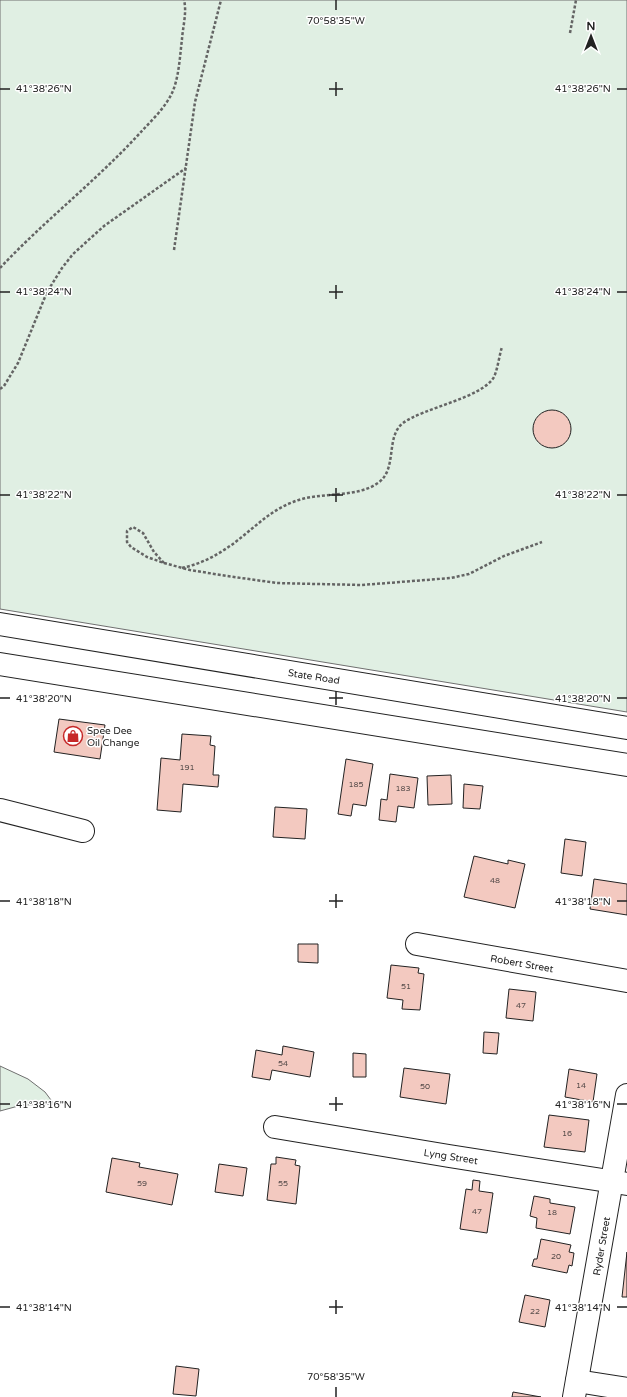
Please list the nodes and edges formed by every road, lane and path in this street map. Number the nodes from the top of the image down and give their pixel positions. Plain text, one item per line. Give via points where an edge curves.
1 (184, 0) edge
2 (221, 0) edge
3 (576, 0) edge
4 (570, 33) dead end
5 (186, 168) junction
6 (174, 250) dead end
7 (0, 268) edge
8 (502, 348) dead end
9 (0, 389) edge
10 (542, 542) dead end
11 (164, 563) junction
12 (182, 568) junction
13 (0, 624) edge
14 (0, 664) edge
15 (627, 728) edge
16 (627, 765) edge
17 (0, 810) edge
18 (83, 831) dead end
19 (417, 944) dead end
20 (627, 981) edge
21 (627, 1095) edge
22 (275, 1127) dead end
23 (620, 1183) edge
24 (576, 1389) edge
25 (627, 1389) edge

1 - 7 path via 175,86 163,107 130,143
2 - 5 path via 195,102
3 - 4 path
5 - 6 path
5 - 9 path via 104,226 73,254 47,292 18,363
8 - 12 path via 494,377 485,385 411,419 398,429 389,467 380,482 362,490 307,497 292,502 275,511 218,554 197,565
10 - 12 path via 504,556 469,574 451,578 362,585 277,583
11 - 11 path via 147,557 131,547 127,542 127,531 133,527 143,533
11 - 12 path
13 - 15 main road, State Road
14 - 16 main road
17 - 18 main road
19 - 20 main road, Robert Street
21 - 23 main road, Ryder Street
22 - 23 main road, Lyng Street
23 - 24 main road, Ryder Street
24 - 25 main road

